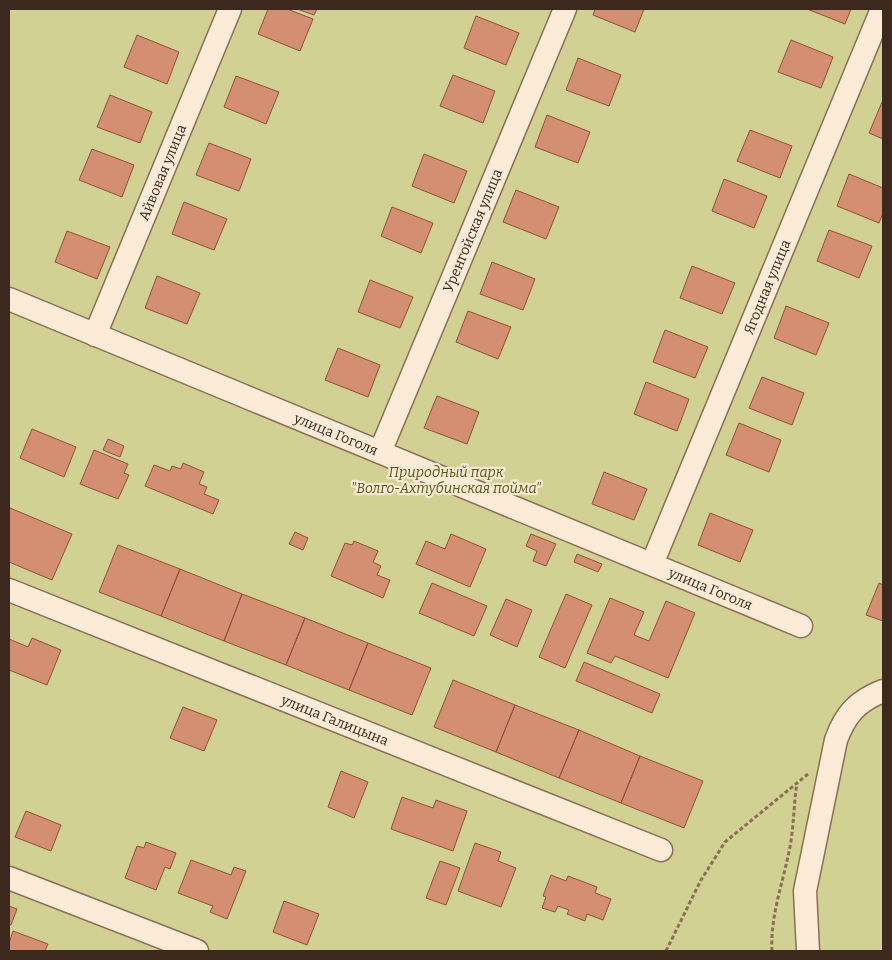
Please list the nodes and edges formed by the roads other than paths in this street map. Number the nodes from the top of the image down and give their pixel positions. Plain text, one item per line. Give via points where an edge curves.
1 (230, 9) edge
2 (564, 9) edge
3 (882, 9) edge
4 (9, 300) edge
5 (95, 335) junction
6 (380, 452) junction
7 (652, 564) junction
8 (9, 590) edge
9 (802, 626) dead end
10 (883, 691) edge
11 (661, 850) dead end
12 (9, 878) edge
13 (197, 951) edge
14 (808, 951) edge

1 - 5 street, Айвовая улица
2 - 6 street, Уренгойская улица
3 - 7 street, Ягодная улица
4 - 5 street, улица Гоголя
5 - 6 street, улица Гоголя
6 - 7 street, улица Гоголя
7 - 9 street, улица Гоголя
8 - 11 street, улица Галицына
10 - 14 street via 864,700 851,712 836,740 805,891
12 - 13 street

